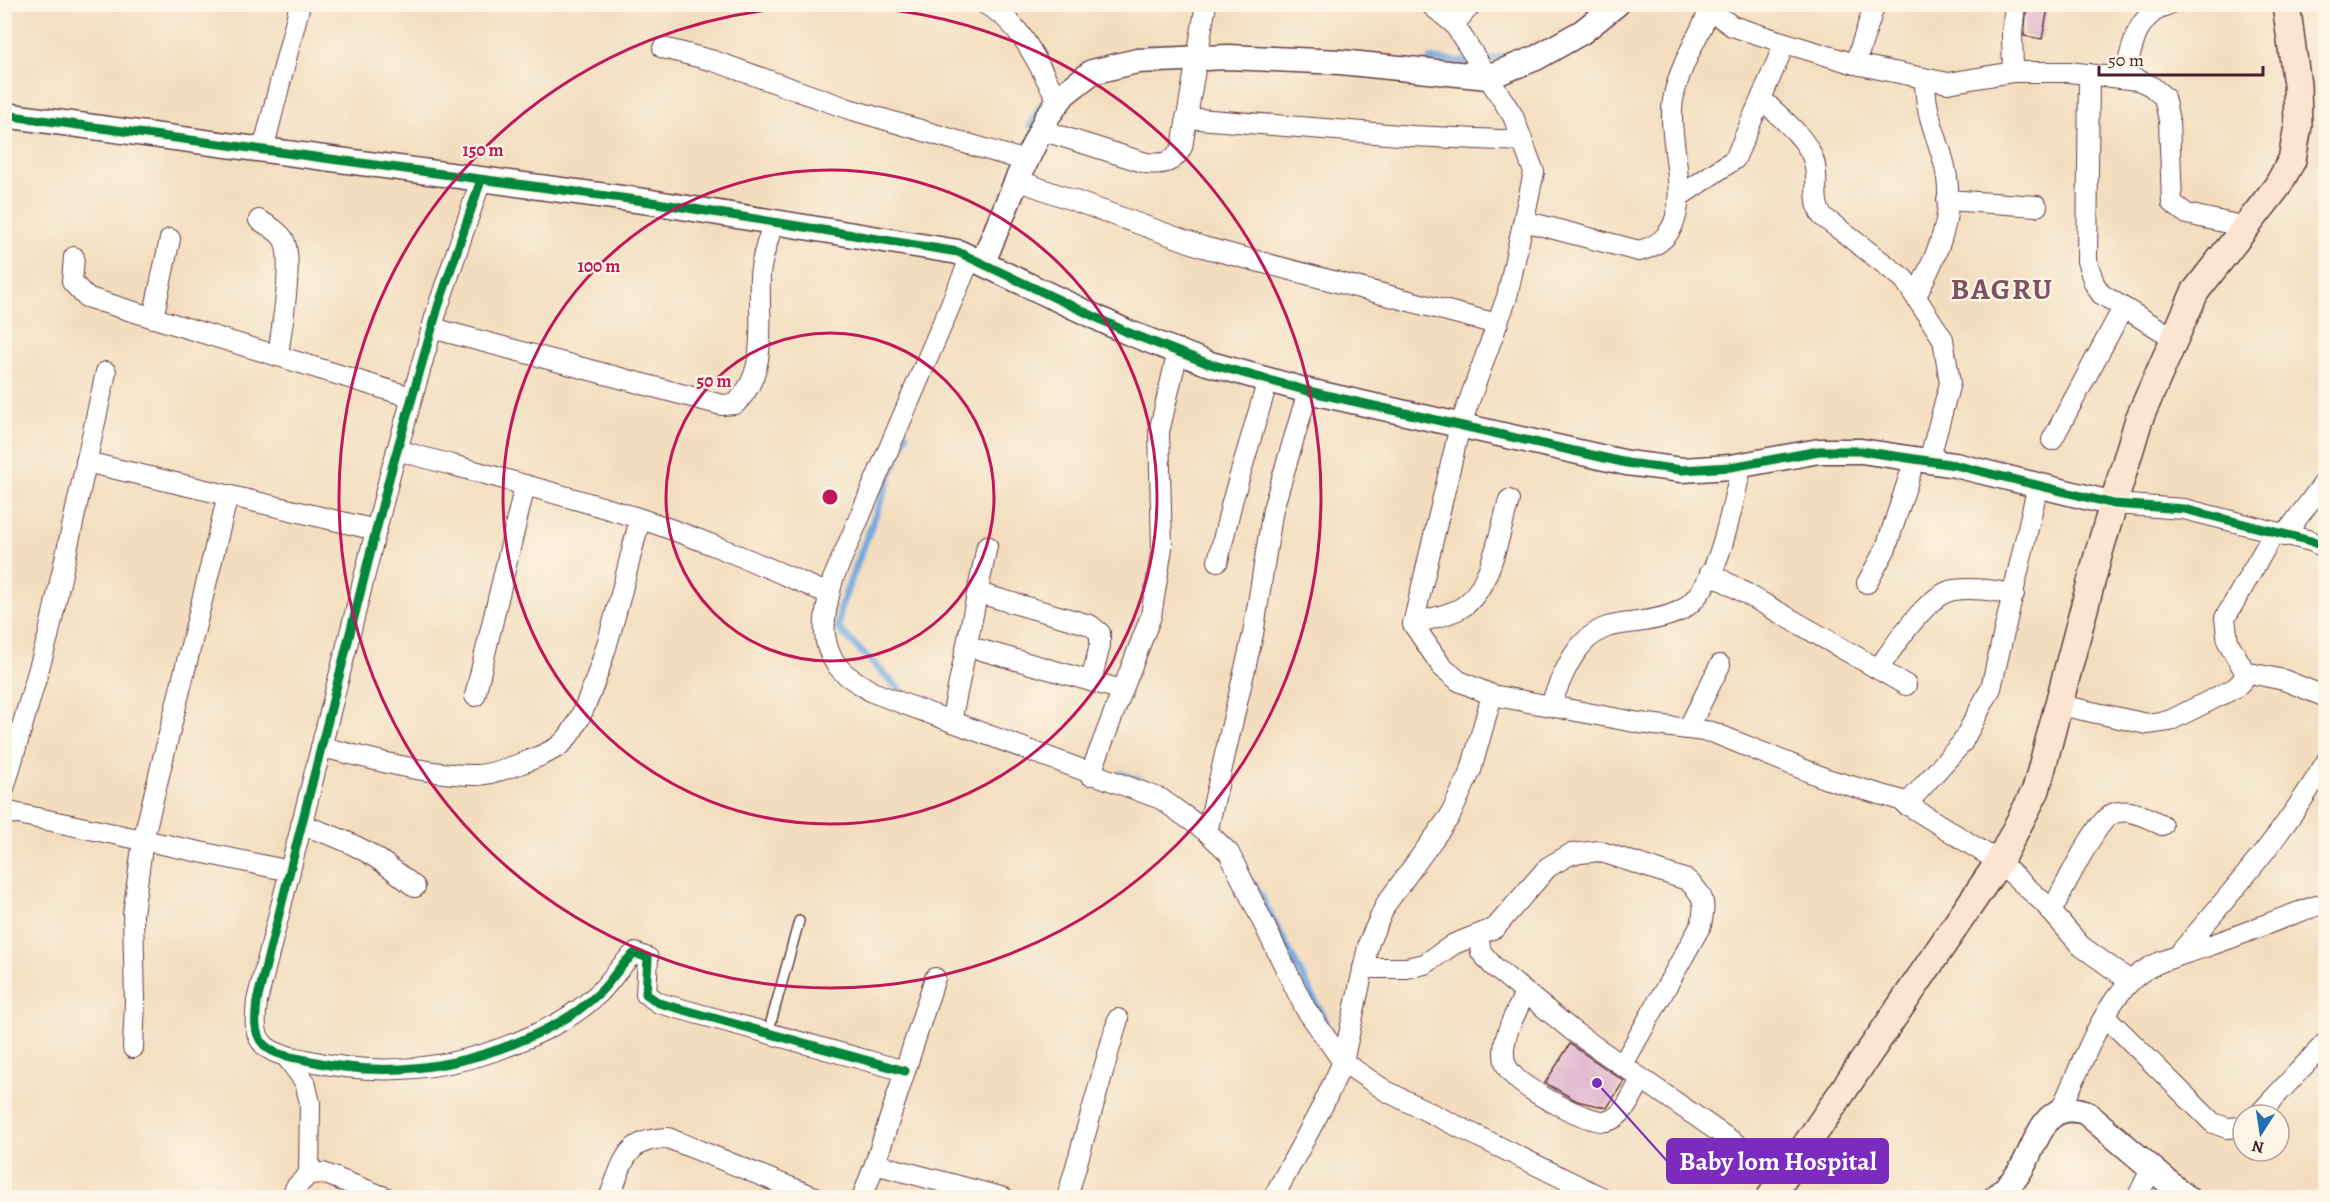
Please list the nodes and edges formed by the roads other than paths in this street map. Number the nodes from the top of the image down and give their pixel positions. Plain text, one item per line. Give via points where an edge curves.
1 (300, 4) edge
2 (1206, 4) edge
3 (1430, 4) edge
4 (1472, 4) edge
5 (1617, 4) edge
6 (1875, 4) edge
7 (2015, 4) edge
8 (2169, 4) edge
9 (2286, 4) edge
10 (998, 7) edge
11 (1709, 7) edge
12 (1454, 24) junction
13 (1785, 43) junction
14 (663, 48) dead end
15 (1197, 58) junction
16 (1855, 64) junction
17 (2013, 72) junction
18 (2089, 74) junction
19 (1488, 77) junction
20 (2124, 78) junction
21 (1926, 79) junction
22 (1762, 99) junction
23 (1058, 101) junction
24 (5, 117) edge
25 (1186, 118) junction
26 (1041, 130) junction
27 (1522, 141) junction
28 (263, 150) junction
29 (1022, 171) junction
30 (482, 180) junction
31 (1680, 195) junction
32 (1947, 200) junction
33 (2037, 206) dead end
34 (259, 220) dead end
35 (1524, 221) junction
36 (773, 222) junction
37 (2246, 227) junction
38 (170, 239) dead end
39 (74, 257) dead end
40 (977, 259) junction
41 (1917, 296) junction
42 (2123, 309) junction
43 (153, 318) junction
44 (1497, 324) junction
45 (432, 328) junction
46 (2175, 338) junction
47 (1178, 351) junction
48 (278, 356) junction
49 (106, 372) dead end
50 (1268, 380) junction
51 (1308, 391) junction
52 (411, 397) junction
53 (1460, 426) junction
54 (2052, 440) dead end
55 (397, 450) junction
56 (1922, 460) junction
57 (86, 462) junction
58 (1742, 465) junction
59 (2325, 480) edge
60 (525, 485) junction
61 (2038, 485) junction
62 (228, 495) junction
63 (1509, 500) dead end
64 (2114, 504) junction
65 (640, 519) junction
66 (376, 530) junction
67 (2279, 535) junction
68 (987, 546) dead end
69 (2325, 548) edge
70 (1218, 561) dead end
71 (1710, 573) junction
72 (1867, 583) dead end
73 (978, 593) junction
74 (829, 594) junction
75 (2014, 594) junction
76 (1413, 624) junction
77 (967, 646) junction
78 (1720, 665) dead end
79 (1878, 669) junction
80 (2245, 672) junction
81 (1091, 681) junction
82 (1906, 685) dead end
83 (1122, 690) junction
84 (1492, 695) junction
85 (475, 696) dead end
86 (2325, 697) edge
87 (2060, 705) junction
88 (1550, 706) junction
89 (951, 722) junction
90 (1688, 729) junction
91 (321, 747) junction
92 (2325, 762) edge
93 (1090, 775) junction
94 (4, 789) edge
95 (1906, 805) junction
96 (4, 811) edge
97 (301, 825) junction
98 (2162, 825) dead end
99 (1207, 832) junction
100 (143, 840) junction
101 (1999, 862) junction
102 (290, 871) junction
103 (415, 887) dead end
104 (2325, 903) edge
105 (2051, 912) junction
106 (799, 921) dead end
107 (1478, 936) junction
108 (2179, 954) junction
109 (1363, 969) junction
110 (935, 978) dead end
111 (2130, 981) junction
112 (1525, 993) junction
113 (2105, 1016) junction
114 (1118, 1020) dead end
115 (768, 1034) junction
116 (2325, 1042) edge
117 (133, 1048) dead end
118 (285, 1055) junction
119 (1343, 1062) junction
120 (1622, 1065) junction
121 (905, 1071) junction
122 (1641, 1079) junction
123 (2269, 1103) edge
124 (2061, 1109) junction
125 (2231, 1128) edge
126 (875, 1164) junction
127 (2152, 1167) junction
128 (309, 1174) junction
129 (2018, 1174) junction
130 (1777, 1187) edge
131 (291, 1197) edge
132 (387, 1197) edge
133 (609, 1197) edge
134 (817, 1197) edge
135 (862, 1197) edge
136 (1005, 1197) edge
137 (1067, 1197) edge
138 (1273, 1197) edge
139 (1603, 1197) edge
140 (1995, 1197) edge
141 (2010, 1197) edge
142 (2137, 1197) edge
143 (2187, 1197) edge

1 - 28 street
2 - 15 street
3 - 12 street
4 - 12 street
5 - 19 street via 1582,32 1536,58
6 - 16 street
7 - 17 street
8 - 20 street via 2146,15
9 - 37 main road via 2297,96 2298,126 2292,160
10 - 23 street via 1020,32
11 - 13 street via 1732,26
11 - 31 street via 1673,100 1673,143
12 - 19 street
13 - 16 street
13 - 22 street
14 - 29 street via 714,61
15 - 19 street via 1340,62
15 - 23 street via 1137,61 1092,72
15 - 25 street
16 - 21 street
17 - 18 street
17 - 21 street via 1948,83
18 - 20 street
18 - 42 street via 2087,261 2101,294
19 - 27 street via 1513,116
20 - 37 street via 2151,86 2164,97 2169,120 2172,203 2187,214
21 - 32 street via 1925,105 1944,161
22 - 31 street via 1734,159
22 - 41 street via 1803,140 1813,156 1818,178 1817,207 1822,216 1904,279
23 - 26 street
24 - 28 street
25 - 26 street via 1182,147 1177,157 1164,165 1146,164
25 - 27 street
26 - 29 street
27 - 35 street via 1534,172
28 - 30 street
29 - 40 street
29 - 44 street via 1203,247
30 - 36 street
30 - 45 street
31 - 35 street via 1670,234 1656,246 1639,250
32 - 33 street
32 - 41 street via 1942,243
34 - 48 street via 284,240 288,260
35 - 44 street
36 - 40 street via 958,252
36 - 45 street via 760,276 758,357 753,381 735,404 722,405
37 - 46 main road via 2195,291
38 - 43 street
39 - 43 street via 72,282 86,297
40 - 47 street via 1126,332
40 - 74 street
41 - 56 street via 1943,339 1950,383
42 - 46 street
42 - 54 street
43 - 48 street
44 - 53 street
45 - 52 street
46 - 64 main road via 2139,419
47 - 50 street
47 - 83 street via 1160,432 1162,548 1157,582 1150,616
48 - 52 street
49 - 57 street
50 - 51 street
50 - 70 street
51 - 53 street
51 - 99 street via 1273,509 1253,634
52 - 55 street
53 - 58 street via 1627,464 1682,470
53 - 76 street
55 - 60 street
55 - 66 street
56 - 58 street via 1861,451 1819,451
56 - 61 street
56 - 72 street via 1886,548
57 - 62 street
57 - 94 street via 48,638
58 - 71 street via 1717,561
59 - 67 street
60 - 65 street
60 - 85 street
61 - 64 street
61 - 75 street
62 - 66 street
62 - 100 street
63 - 76 street via 1484,582 1473,599 1461,608
64 - 67 street via 2184,509
64 - 87 main road
65 - 74 street
65 - 91 street via 590,697 560,746 504,770 476,776 438,772
66 - 91 street
67 - 69 street
67 - 80 street via 2225,618 2228,642
68 - 73 street
71 - 79 street
71 - 88 street via 1685,608 1658,618 1606,628 1587,640 1569,660
73 - 77 street
73 - 81 street via 1090,625 1100,633
74 - 89 street via 825,644 841,670 872,692
75 - 79 street via 1952,590 1937,598
75 - 95 street via 1991,688 1962,743
76 - 84 street via 1442,667 1459,681
77 - 81 street
77 - 89 street
78 - 90 street
79 - 82 street
80 - 86 street via 2284,680
80 - 87 street via 2235,688 2169,721 2147,724
81 - 83 street
83 - 93 street
84 - 88 street
84 - 109 street via 1471,770 1450,816 1386,904
87 - 101 main road via 2036,790
88 - 90 street
89 - 93 street
90 - 95 street via 1712,732 1827,779
91 - 97 street
92 - 108 street via 2257,861
93 - 99 street via 1161,799
95 - 101 street
96 - 100 street
97 - 102 street
97 - 103 street via 353,843 379,857
98 - 105 street via 2139,813 2109,816
99 - 119 street via 1229,853 1305,1008
100 - 102 street
100 - 117 street via 133,914
101 - 105 street
101 - 130 main road
102 - 118 street via 257,1001 255,1024 260,1041
104 - 108 street
105 - 111 street via 2081,946
106 - 115 lane
107 - 109 street via 1454,944 1425,964
107 - 112 street via 1481,952 1492,966
107 - 120 street via 1495,928 1548,867 1572,854 1599,851 1687,880 1698,890 1705,906 1701,925
108 - 111 street
109 - 119 street
110 - 121 street
111 - 113 street
112 - 120 street
112 - 122 street via 1504,1054 1507,1068 1515,1078 1569,1111 1590,1120 1608,1121 1621,1114
113 - 124 street
113 - 125 street via 2213,1123
114 - 137 street
115 - 118 street via 650,999 646,994 648,958 634,953 599,993 560,1022 465,1061 405,1071 328,1065
115 - 121 street
116 - 123 street
118 - 128 street via 304,1083 310,1103
119 - 138 street
119 - 139 street via 1386,1091
120 - 122 street
121 - 126 street
122 - 130 street
124 - 127 street via 2085,1112
124 - 129 street via 2050,1117
126 - 135 street
126 - 136 street
127 - 142 street
127 - 143 street
128 - 131 street
128 - 132 street via 322,1173
129 - 140 street
129 - 141 street
133 - 134 street via 635,1145 650,1138 668,1138

